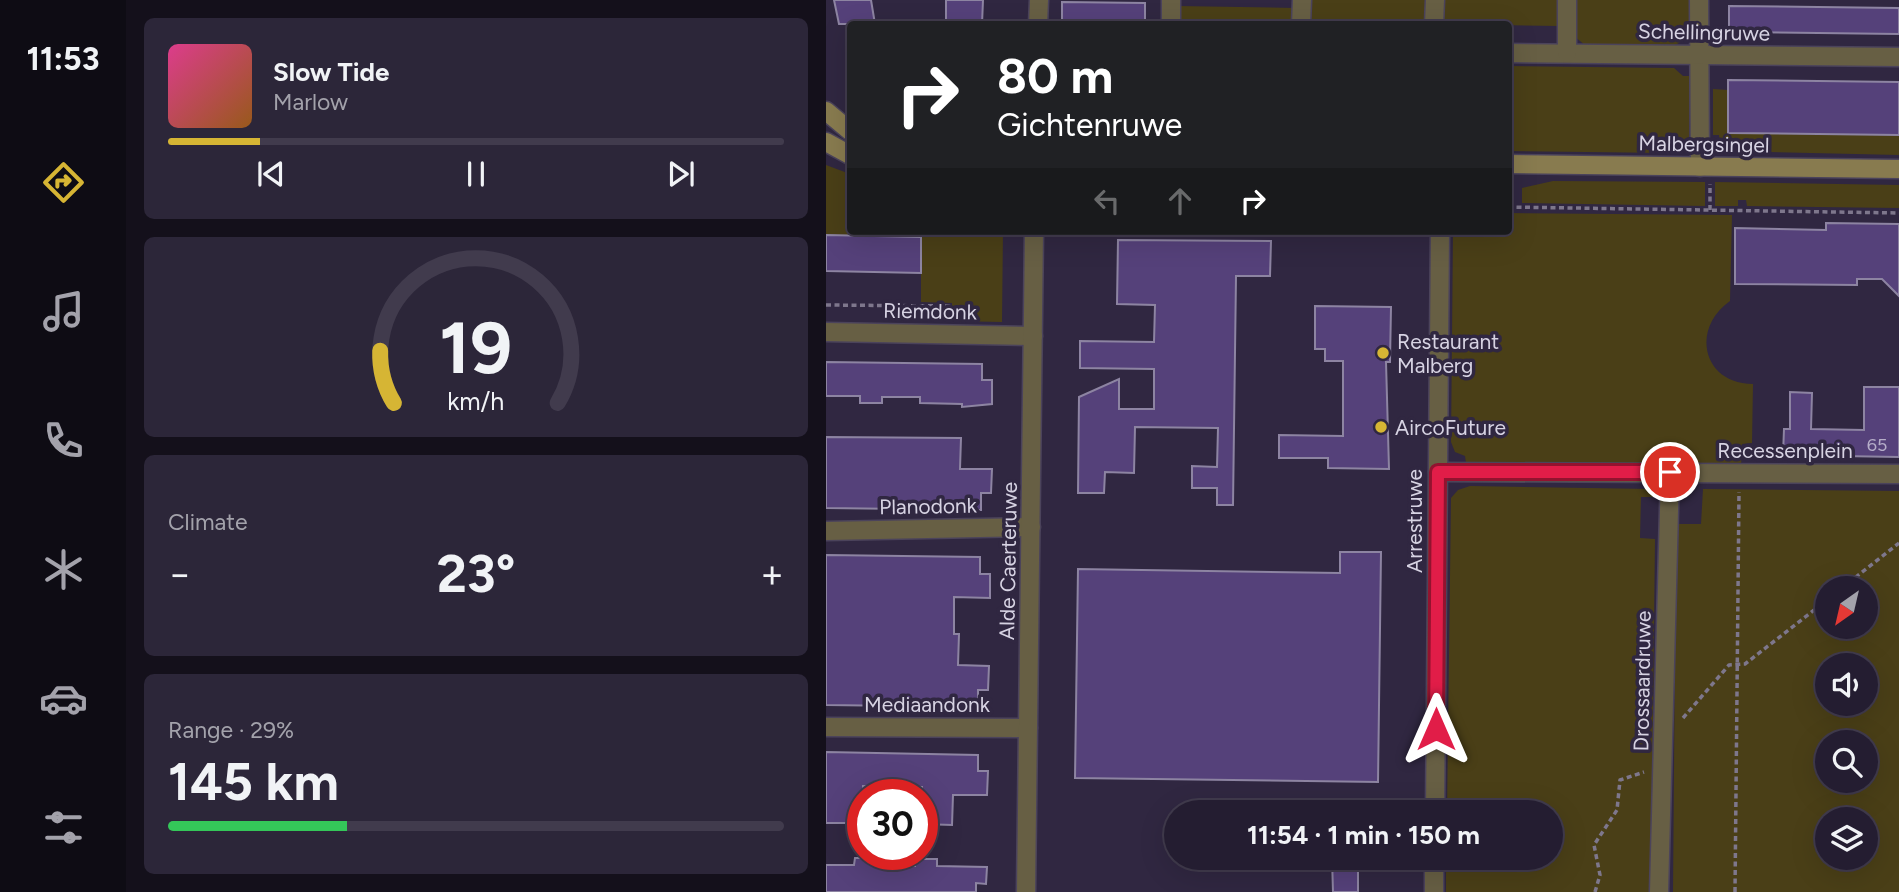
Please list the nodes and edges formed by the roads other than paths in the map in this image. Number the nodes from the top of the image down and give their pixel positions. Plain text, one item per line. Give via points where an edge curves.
1 (1039, 0) edge
2 (1171, 0) edge
3 (1302, 0) edge
4 (1435, 0) edge
5 (1567, 0) edge
6 (1699, 0) edge
7 (1038, 21) edge
8 (1171, 21) edge
9 (1301, 21) edge
10 (1434, 21) edge
11 (1512, 53) edge
12 (1567, 53) junction
13 (1700, 55) junction
14 (1899, 57) edge
15 (826, 111) edge
16 (847, 128) edge
17 (826, 142) edge
18 (847, 153) edge
19 (1512, 164) edge
20 (1705, 167) junction
21 (1899, 169) edge
22 (1034, 235) edge
23 (1440, 235) edge
24 (826, 332) edge
25 (1033, 336) junction
26 (1438, 472) junction
27 (1670, 472) junction
28 (1899, 474) edge
29 (1031, 527) junction
30 (826, 531) edge
31 (826, 727) edge
32 (1028, 728) junction
33 (1435, 800) edge
34 (1434, 870) edge
35 (1026, 892) edge
36 (1434, 892) edge
37 (1659, 892) edge

1 - 7 street
2 - 8 street
3 - 9 street
4 - 10 street
5 - 12 street
6 - 13 street
11 - 12 street, Schellingruwe
12 - 13 street, Schellingruwe
13 - 14 street, Schellingruwe
13 - 20 street
15 - 16 street
17 - 18 street
19 - 20 street, Malbergsingel
20 - 21 street, Malbergsingel
22 - 25 street, Alde Caerteruwe
23 - 26 street, Arrestruwe
24 - 25 street, Riemdonk
25 - 29 street, Alde Caerteruwe
26 - 27 street, Recessenplein
26 - 33 street, Arrestruwe
27 - 28 street, Recessenplein
27 - 37 street, Drossaardruwe
29 - 30 street, Planodonk
29 - 32 street, Alde Caerteruwe
31 - 32 street, Mediaandonk
32 - 35 street, Alde Caerteruwe
34 - 36 street

